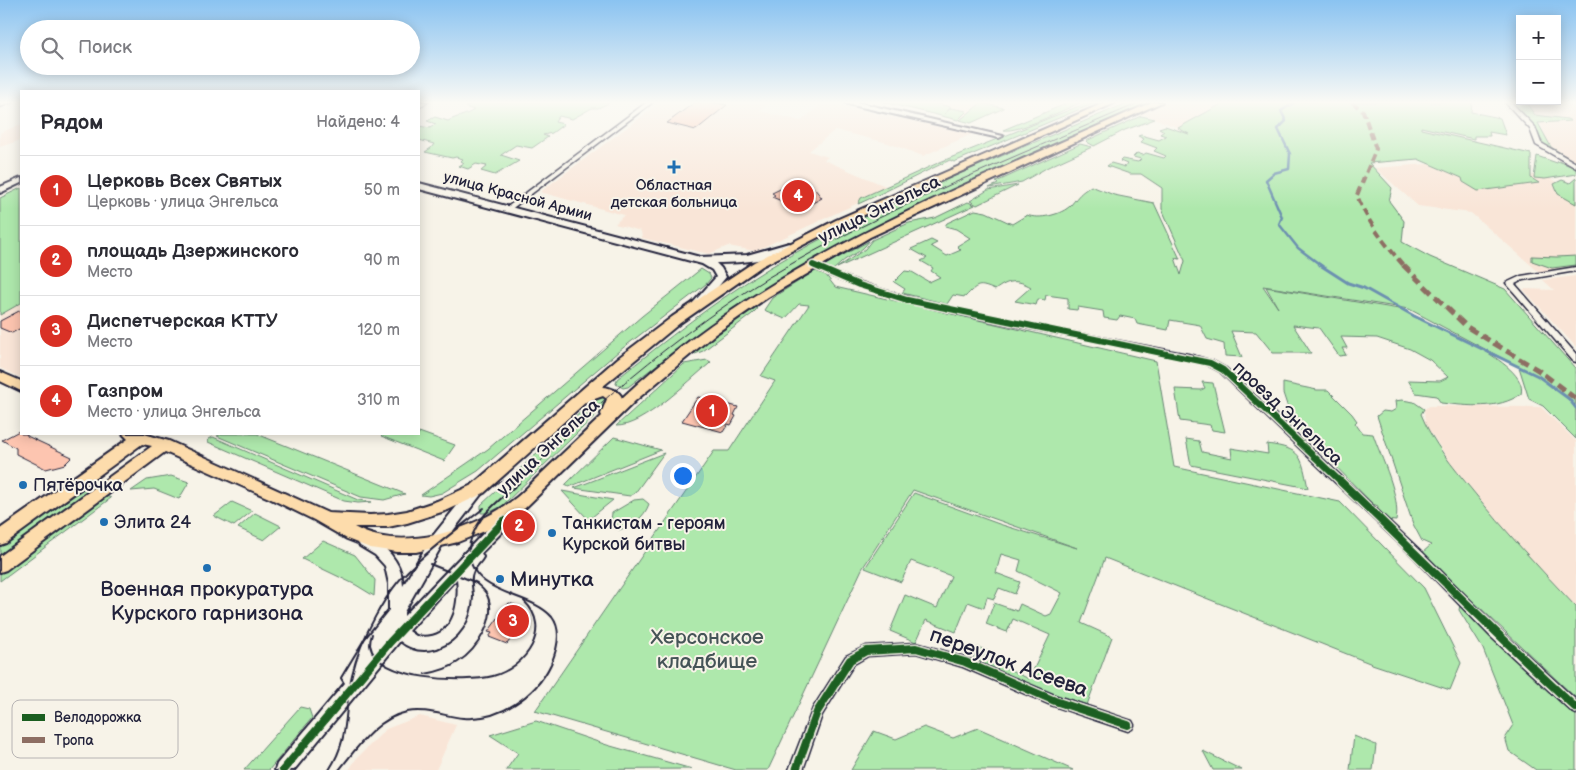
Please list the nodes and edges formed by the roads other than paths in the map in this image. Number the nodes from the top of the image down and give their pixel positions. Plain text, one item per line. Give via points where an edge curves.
1 (602, 138) edge
2 (1029, 138) edge
3 (1079, 138) edge
4 (1536, 138) edge
5 (1576, 166) edge
6 (20, 180) edge
7 (420, 186) edge
8 (0, 190) edge
9 (508, 209) junction
10 (802, 241) junction
11 (696, 259) junction
12 (813, 265) junction
13 (1576, 269) edge
14 (696, 306) junction
15 (1576, 359) edge
16 (623, 361) junction
17 (0, 376) edge
18 (656, 376) junction
19 (20, 386) edge
20 (569, 408) junction
21 (600, 425) junction
22 (135, 436) edge
23 (164, 445) junction
24 (478, 489) junction
25 (518, 505) junction
26 (323, 516) junction
27 (504, 521) junction
28 (0, 538) edge
29 (364, 541) junction
30 (437, 541) junction
31 (0, 565) edge
32 (395, 614) junction
33 (401, 630) junction
34 (1576, 708) edge
35 (330, 711) junction
36 (1128, 725) dead end
37 (283, 770) edge
38 (796, 770) edge

1 - 9 street
2 - 10 main road, улица Энгельса
3 - 12 main road, улица Энгельса via 866,235
4 - 5 street via 1538,144
6 - 8 street
7 - 9 main road, улица Красной Армии
9 - 11 main road, улица Красной Армии
10 - 11 main road via 752,259
10 - 14 main road, улица Энгельса via 758,264
11 - 14 main road via 716,269 721,277
12 - 18 main road, улица Энгельса via 710,331
12 - 34 street, проезд Энгельса via 864,288 947,310 1188,357 1223,370
13 - 15 street via 1521,278 1510,284
14 - 16 main road, улица Энгельса
16 - 18 main road via 611,383 619,390 634,387
16 - 20 main road, улица Энгельса
17 - 19 main road
18 - 21 main road, улица Энгельса
20 - 21 main road via 599,392 613,394 614,404
20 - 24 main road, улица Энгельса
21 - 25 main road, улица Энгельса
22 - 23 main road
22 - 28 main road
23 - 26 main road
23 - 31 main road
24 - 26 main road, улица Энгельса via 431,511 392,521 355,522
24 - 30 street
25 - 27 street
25 - 30 main road, улица Энгельса via 474,530
26 - 29 main road, улица Энгельса
27 - 33 street
27 - 33 street via 465,573 464,612 456,629 438,641 421,643 411,641
29 - 30 main road, улица Энгельса via 394,546
29 - 32 street via 384,554 395,573 398,595
30 - 32 street
32 - 33 street
32 - 35 street via 370,645
33 - 35 street
35 - 37 street
36 - 38 street, переулок Асеева via 1055,700 965,662 916,648 866,651 850,660 817,712

